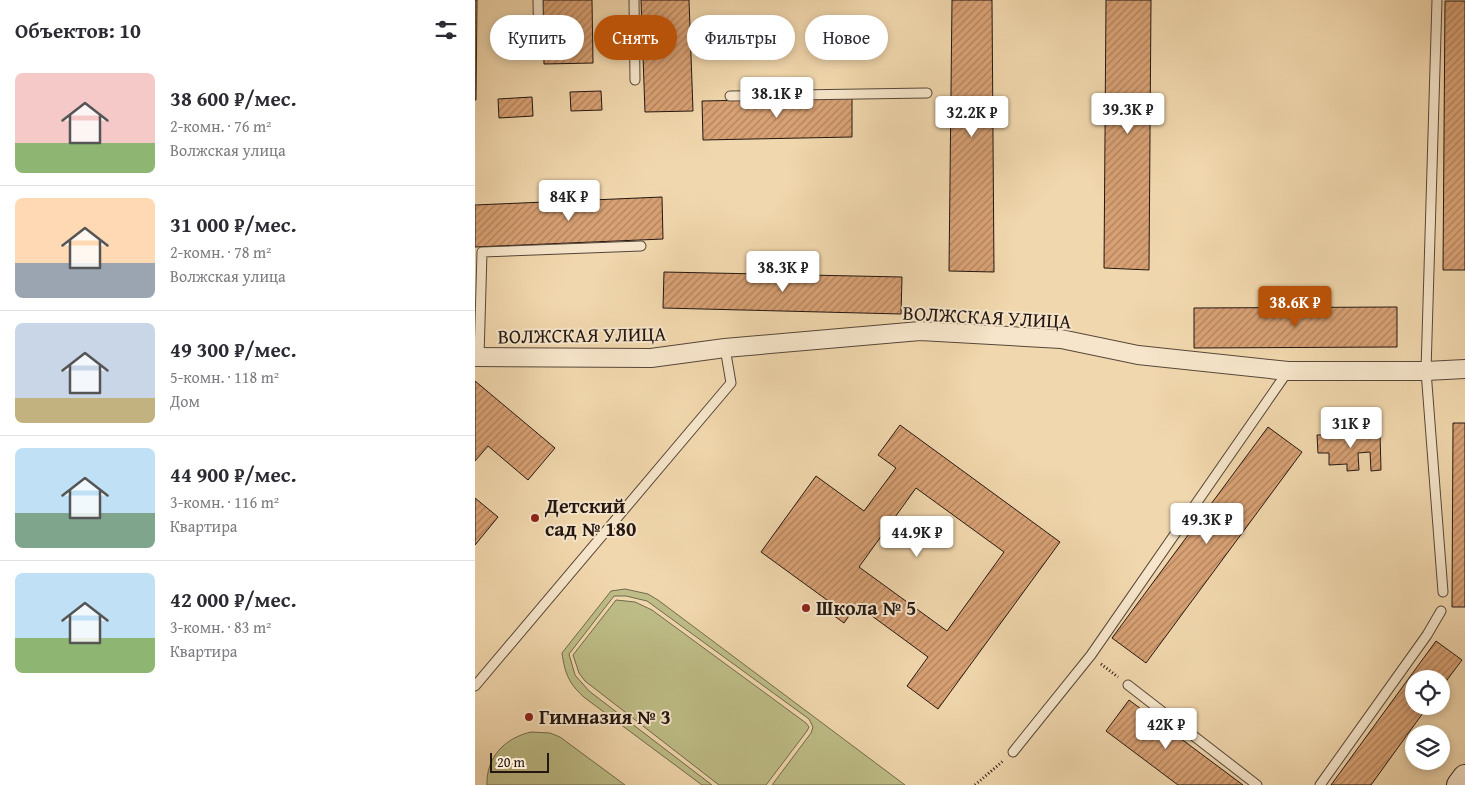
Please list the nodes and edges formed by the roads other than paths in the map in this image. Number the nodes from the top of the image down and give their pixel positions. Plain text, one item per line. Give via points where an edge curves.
1 (538, 0) edge
2 (634, 0) edge
3 (1437, 0) edge
4 (538, 15) edge
5 (635, 80) dead end
6 (927, 93) dead end
7 (730, 96) dead end
8 (641, 246) dead end
9 (725, 348) junction
10 (477, 357) edge
11 (1465, 368) edge
12 (1288, 371) junction
13 (1426, 371) junction
14 (1443, 592) dead end
15 (1441, 611) dead end
16 (1128, 685) road end
17 (475, 686) edge
18 (1013, 752) road end
19 (1257, 785) edge
20 (1320, 785) edge

1 - 4 lane
2 - 5 lane
3 - 13 lane
6 - 7 lane
8 - 10 lane via 481,252
9 - 10 street, ВОЛЖСКАЯ УЛИЦА via 651,358
9 - 12 street, ВОЛЖСКАЯ УЛИЦА via 920,331 1061,339 1138,355
9 - 17 lane via 731,383
11 - 13 street, ВОЛЖСКАЯ УЛИЦА
12 - 13 street, ВОЛЖСКАЯ УЛИЦА
12 - 18 lane via 1091,655
13 - 14 lane
15 - 20 lane via 1427,636
16 - 19 lane

